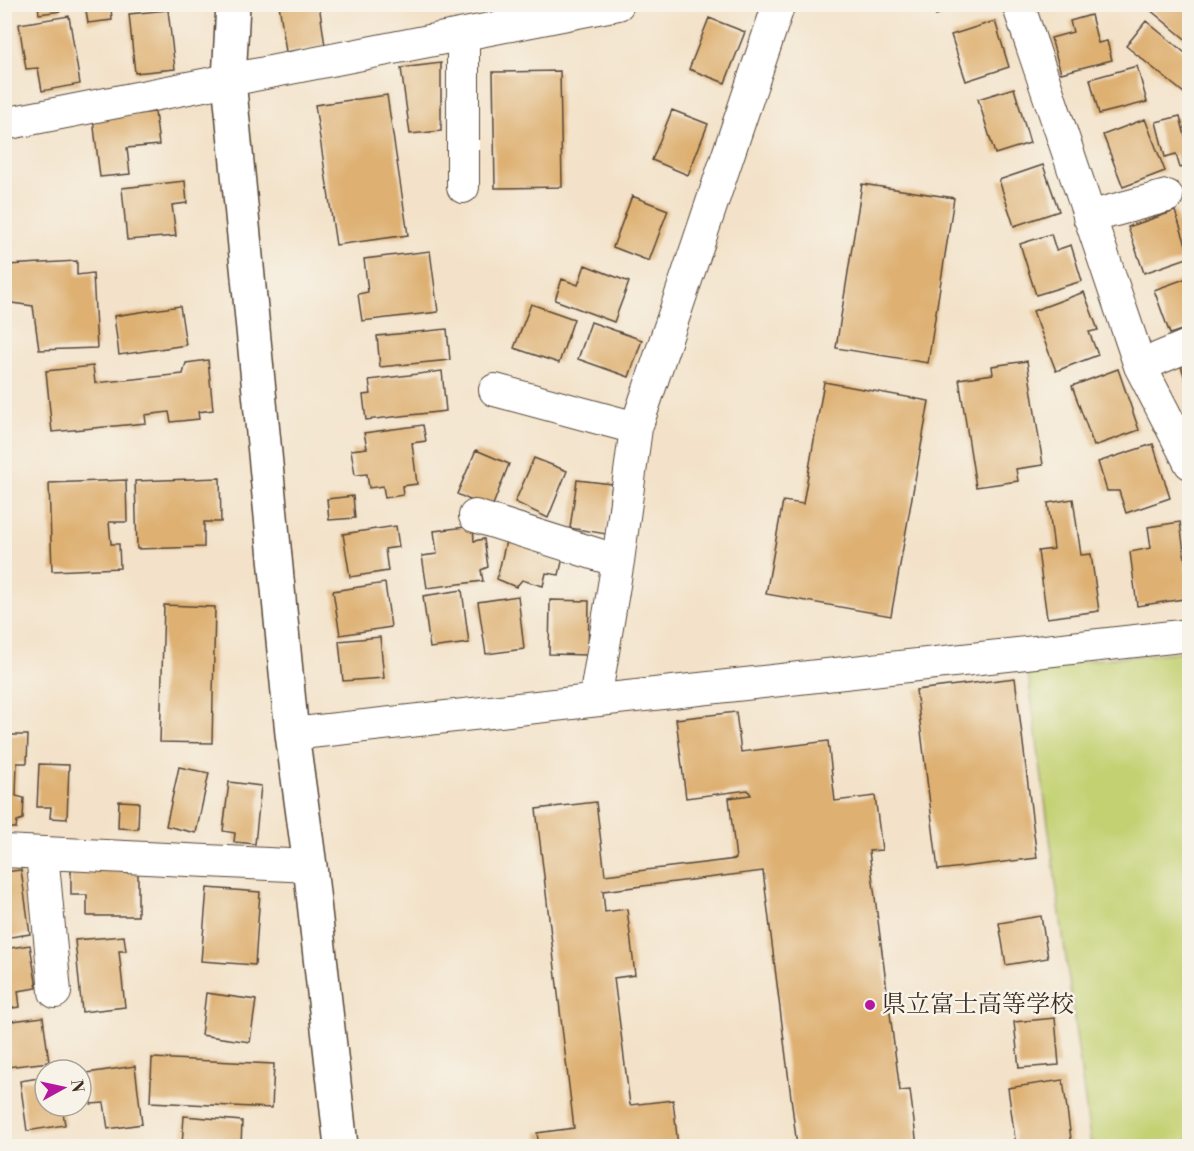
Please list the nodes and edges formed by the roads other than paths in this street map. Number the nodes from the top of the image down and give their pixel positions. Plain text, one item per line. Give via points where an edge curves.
1 (233, 4) edge
2 (618, 4) edge
3 (779, 4) edge
4 (1018, 4) edge
5 (463, 35) junction
6 (229, 80) junction
7 (4, 124) edge
8 (463, 187) dead end
9 (1167, 196) dead end
10 (1089, 217) junction
11 (1190, 345) edge
12 (1140, 366) junction
13 (495, 390) dead end
14 (636, 428) junction
15 (1190, 463) edge
16 (475, 516) dead end
17 (618, 561) junction
18 (1190, 635) edge
19 (596, 700) junction
20 (292, 734) junction
21 (4, 851) edge
22 (42, 853) junction
23 (310, 866) junction
24 (56, 992) dead end
25 (341, 1146) edge

1 - 6 street
2 - 5 street
3 - 14 street
4 - 10 street
5 - 6 street
5 - 8 street
6 - 7 street
6 - 20 street
9 - 10 street
10 - 12 street
11 - 12 street
12 - 15 street
13 - 14 street
14 - 17 street
16 - 17 street
17 - 19 street
18 - 19 street
19 - 20 street
20 - 23 street
21 - 22 street
22 - 23 street
22 - 24 street
23 - 25 street

